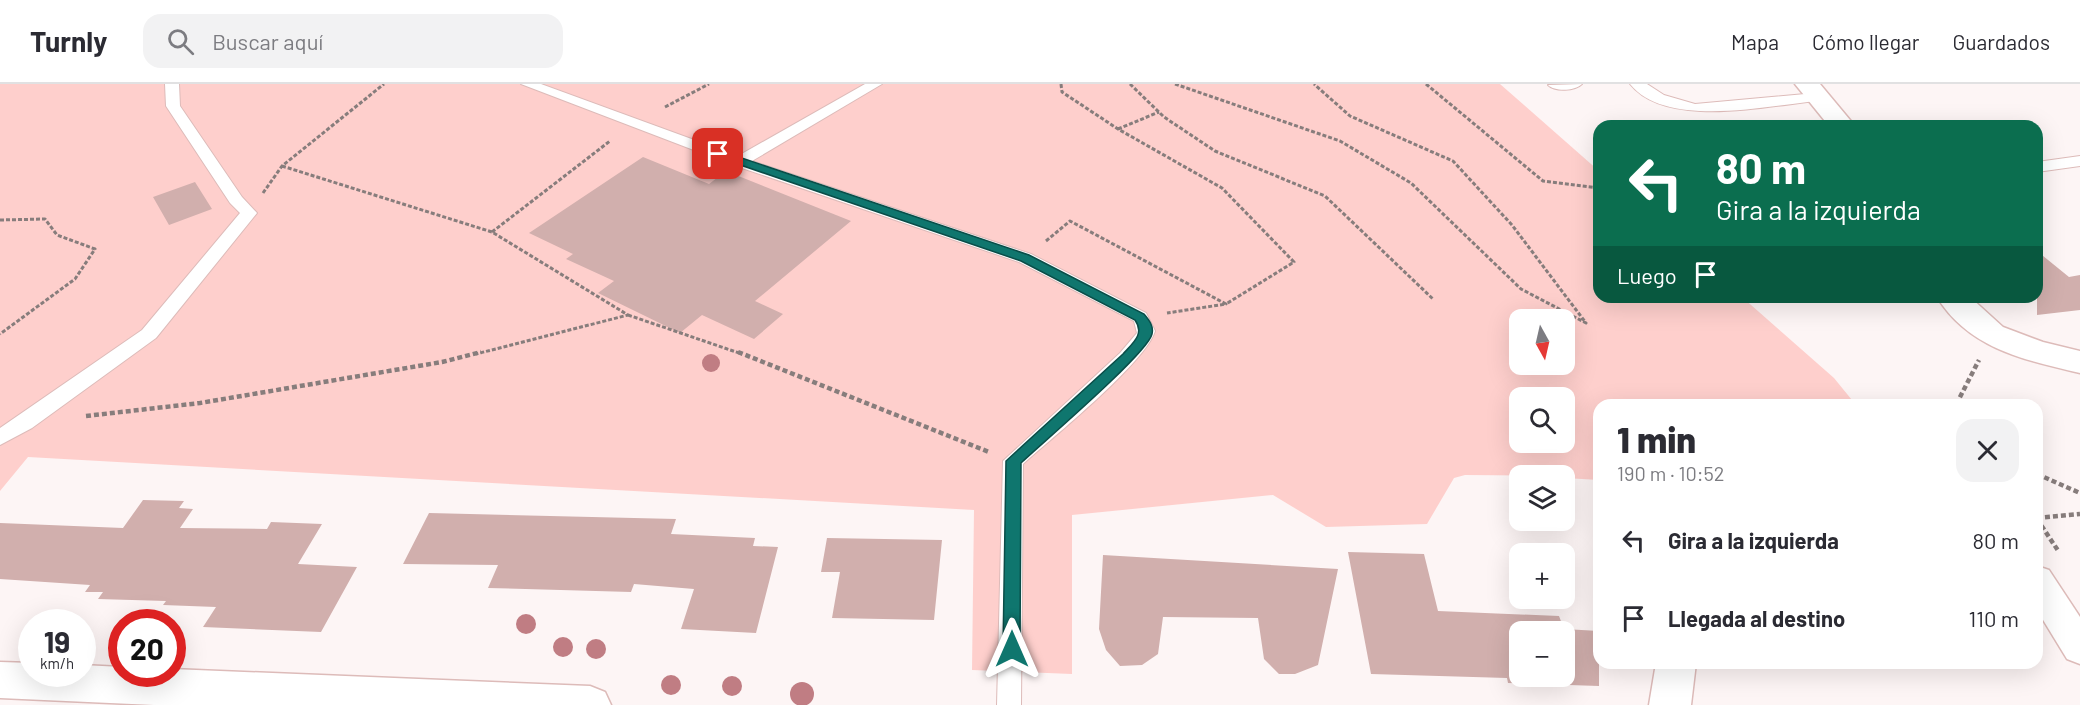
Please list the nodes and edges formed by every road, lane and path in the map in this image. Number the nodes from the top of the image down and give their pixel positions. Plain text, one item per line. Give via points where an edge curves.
1 (172, 84) edge
2 (384, 84) edge
3 (528, 84) edge
4 (709, 84) edge
5 (875, 84) edge
6 (1060, 84) edge
7 (1130, 84) edge
8 (1176, 84) edge
9 (1314, 84) edge
10 (1426, 84) edge
11 (1575, 84) edge
12 (1636, 84) edge
13 (1555, 85) edge
14 (1812, 90) edge
15 (1159, 112) junction
16 (1837, 120) edge
17 (634, 123) junction
18 (1118, 129) junction
19 (2080, 161) edge
20 (739, 162) junction
21 (282, 166) junction
22 (2043, 166) edge
23 (1593, 187) edge
24 (249, 213) junction
25 (0, 220) edge
26 (492, 232) junction
27 (1025, 258) junction
28 (1432, 298) dead end
29 (1958, 303) edge
30 (1226, 304) junction
31 (628, 315) junction
32 (1140, 317) junction
33 (0, 333) edge
34 (1992, 335) junction
35 (2080, 362) edge
36 (1959, 399) edge
37 (83, 416) dead end
38 (0, 437) edge
39 (1013, 461) junction
40 (2043, 477) edge
41 (2080, 493) edge
42 (2080, 514) edge
43 (2043, 518) edge
44 (2043, 528) edge
45 (2043, 566) edge
46 (2080, 648) edge
47 (1675, 669) edge
48 (0, 680) edge
49 (110, 695) edge
50 (571, 705) edge
51 (1009, 705) edge
52 (1670, 705) edge

1 - 24 lane via 173,106 236,200
2 - 21 path
3 - 17 lane
4 - 17 path
5 - 20 lane
6 - 18 path via 1062,92
7 - 15 path
8 - 9 path via 1340,141 1411,183 1521,289 1586,323 1512,225 1453,161 1350,116
10 - 23 path via 1542,181
11 - 13 lane
12 - 14 lane via 1659,98 1695,108
14 - 16 street
15 - 18 path
15 - 28 path via 1215,151 1325,196
17 - 20 lane
17 - 26 path
18 - 30 path via 1222,188 1294,262
19 - 22 lane
20 - 27 lane
21 - 24 path
21 - 26 path
24 - 38 lane via 149,334
25 - 33 path via 45,219 57,235 95,249 75,279
26 - 31 path
27 - 30 path via 1070,220
27 - 32 lane
29 - 34 street
30 - 32 path
31 - 37 path via 442,362 200,403
31 - 39 path via 718,344
32 - 39 lane via 1146,335 1128,357
34 - 35 street via 2036,352
34 - 36 path
39 - 51 lane
40 - 41 path
42 - 43 path
44 - 45 path via 2060,552
45 - 46 street
47 - 52 street
48 - 49 street
49 - 50 street

